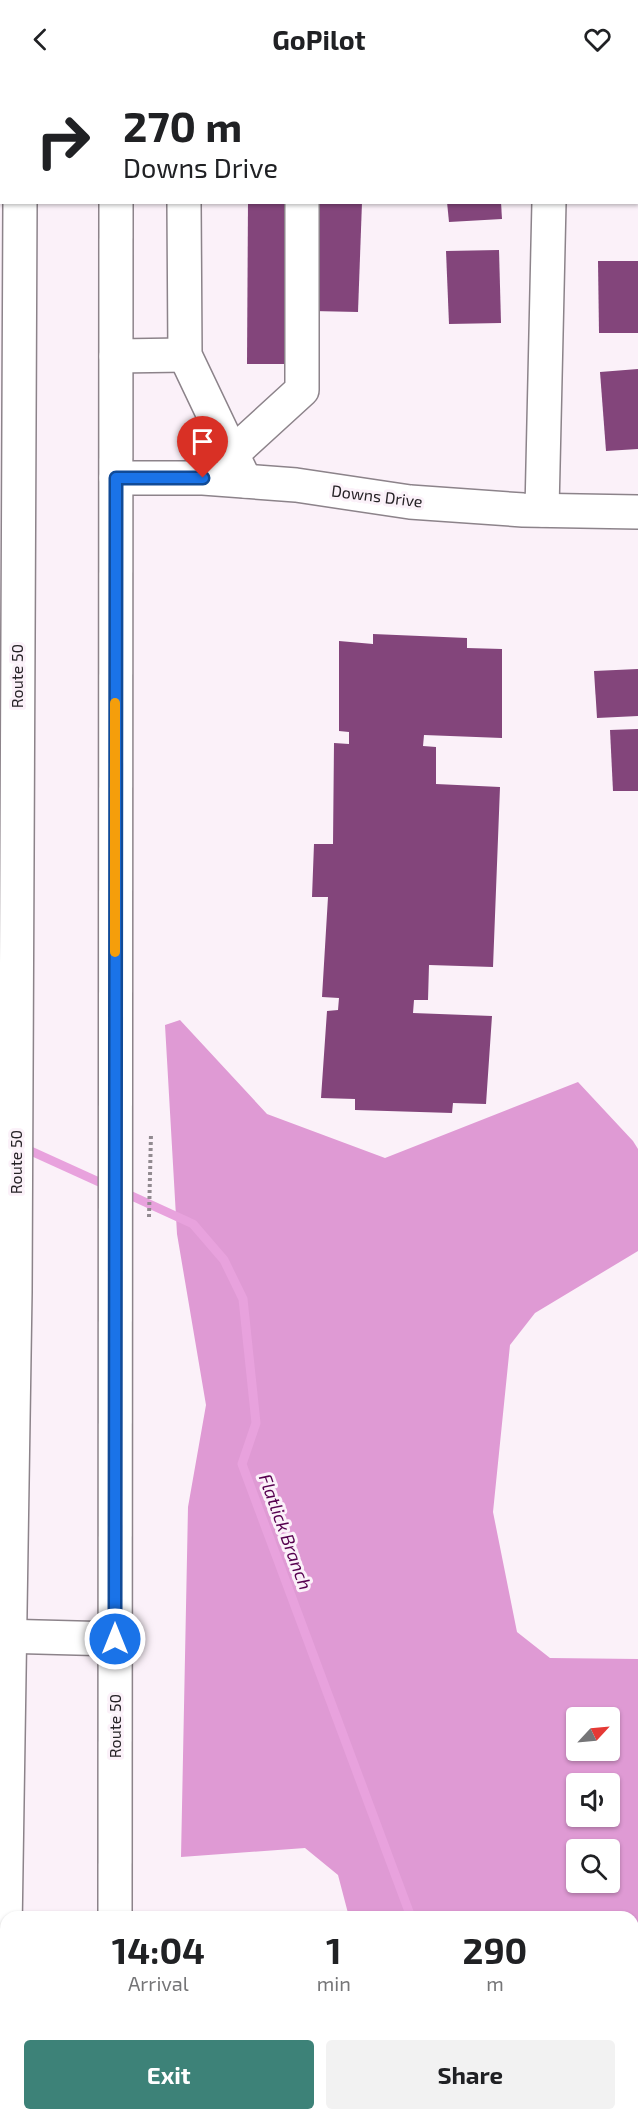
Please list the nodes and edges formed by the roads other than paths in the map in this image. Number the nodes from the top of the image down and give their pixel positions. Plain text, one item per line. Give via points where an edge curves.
1 (20, 204) edge
2 (116, 204) edge
3 (184, 204) edge
4 (302, 204) edge
5 (549, 204) edge
6 (185, 355) junction
7 (116, 356) junction
8 (238, 467) junction
9 (116, 478) junction
10 (542, 510) junction
11 (638, 512) edge
12 (4, 1636) edge
13 (115, 1639) junction
14 (5, 1911) edge
15 (115, 1911) edge

1 - 12 main road, Route 50 via 16,1244
2 - 7 main road, Route 50
3 - 6 main road
4 - 8 main road via 302,390
5 - 10 main road
6 - 7 main road
6 - 8 main road
7 - 9 main road, Route 50
8 - 9 main road, Downs Drive via 203,478
8 - 10 main road, Downs Drive via 296,485 410,502
9 - 13 main road, Route 50
10 - 11 main road, Downs Drive
12 - 13 main road
12 - 14 main road, Route 50
13 - 15 main road, Route 50

